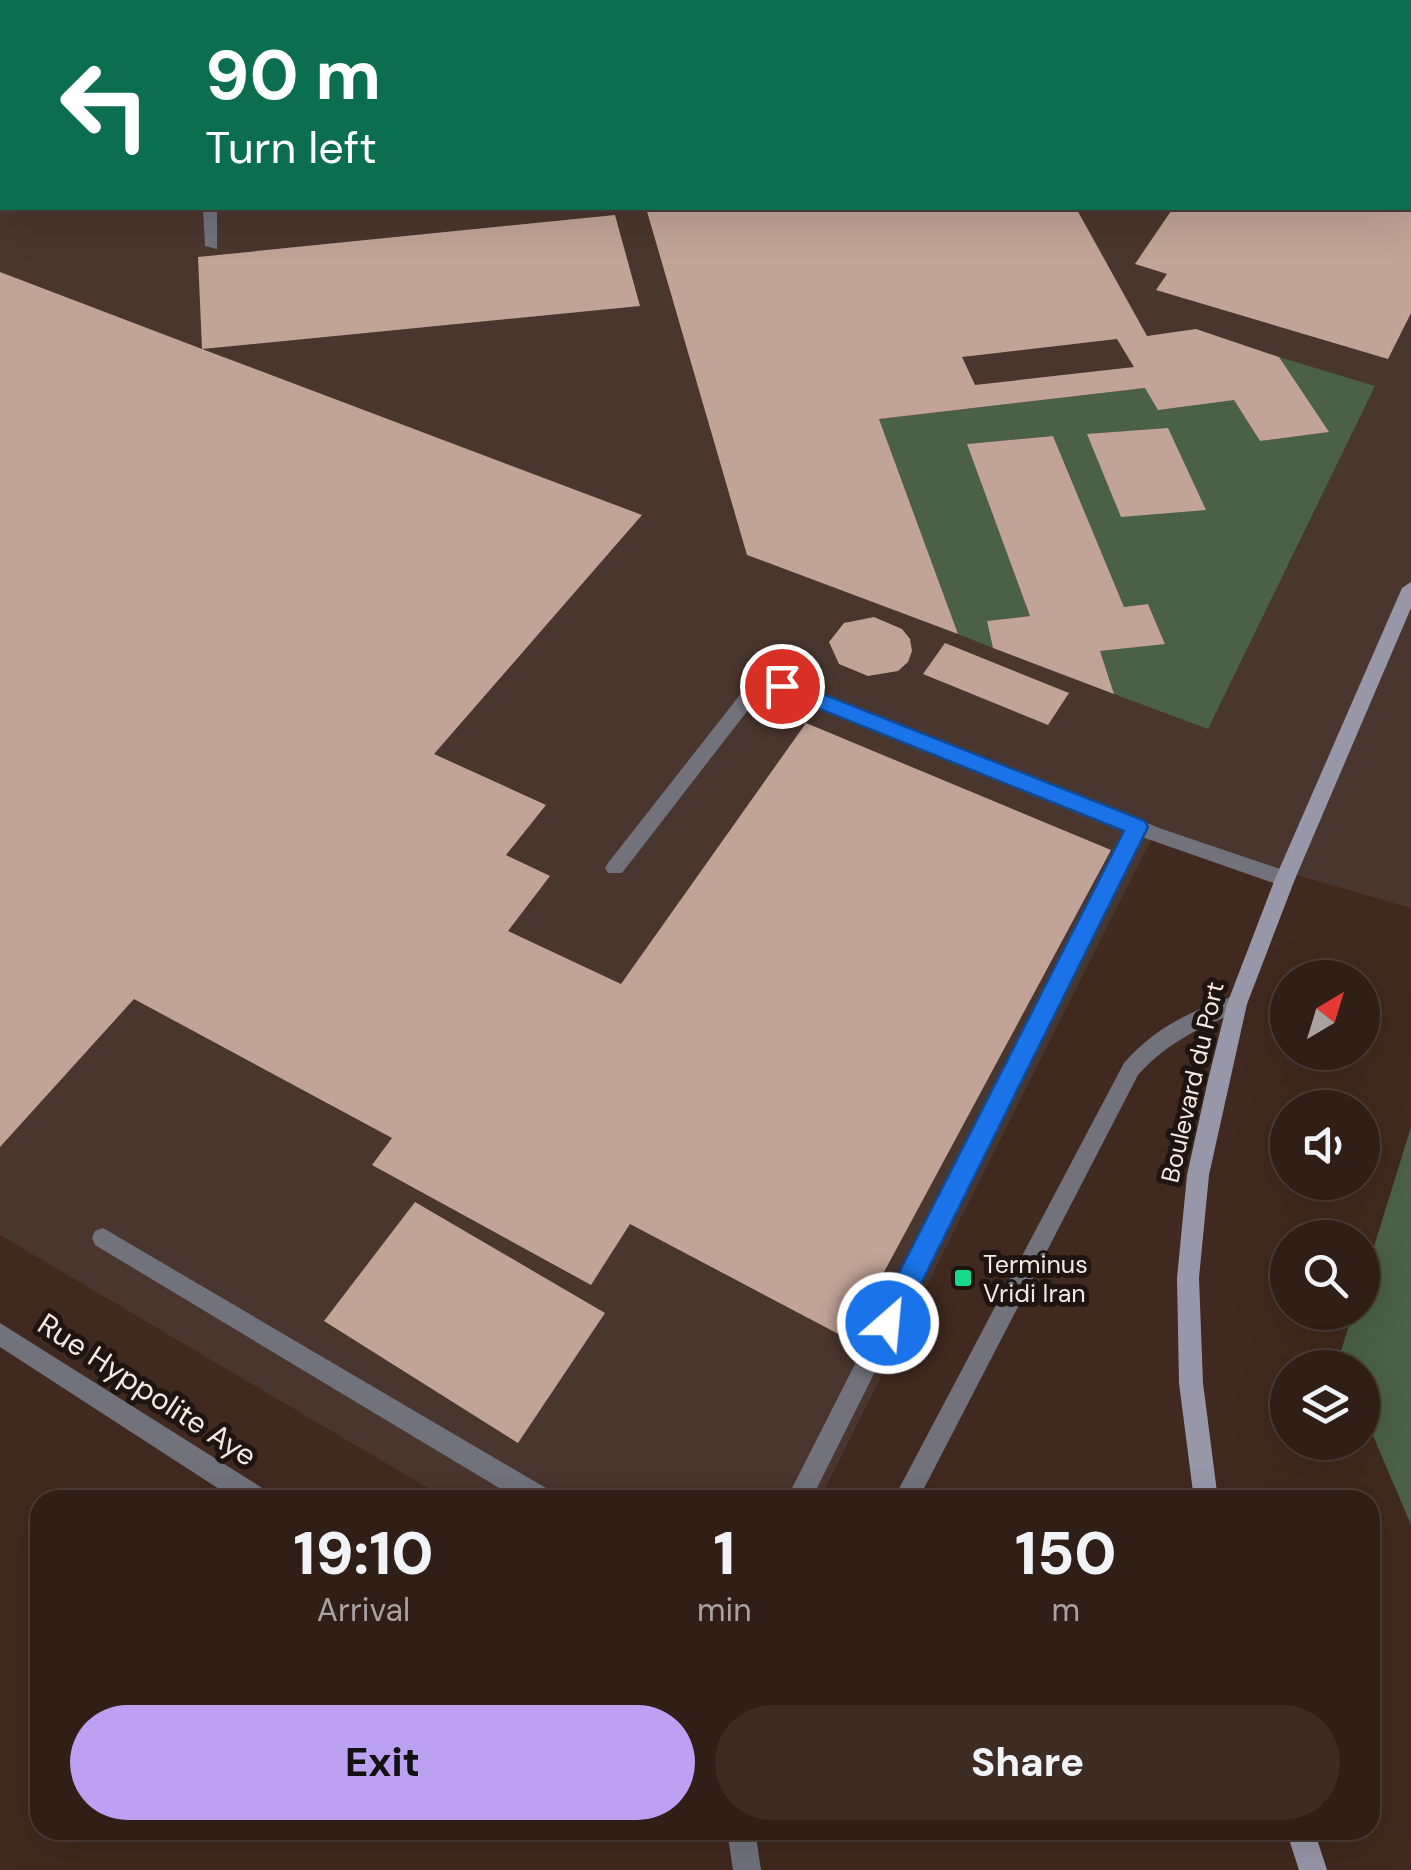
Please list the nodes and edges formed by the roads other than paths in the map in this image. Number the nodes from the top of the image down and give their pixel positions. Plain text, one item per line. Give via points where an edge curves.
1 (210, 210) edge
2 (212, 246) dead end
3 (1411, 588) edge
4 (1137, 827) junction
5 (615, 868) dead end
6 (1285, 880) junction
7 (1236, 1004) junction
8 (103, 1238) dead end
9 (0, 1334) edge
10 (242, 1490) edge
11 (525, 1490) edge
12 (803, 1490) edge
13 (909, 1490) edge
14 (1205, 1490) edge
15 (742, 1840) edge
16 (1303, 1840) edge
17 (747, 1870) edge
18 (1313, 1870) edge

1 - 2 street
3 - 6 main road, Boulevard du Port
4 - 5 street via 774,686 749,696
4 - 6 street
4 - 12 street
6 - 7 main road, Boulevard du Port
7 - 13 street via 1168,1033 1131,1069
7 - 14 main road, Boulevard du Port via 1198,1175 1188,1278 1191,1383
8 - 11 street
9 - 10 street, Rue Hyppolite Aye
15 - 17 street
16 - 18 main road

